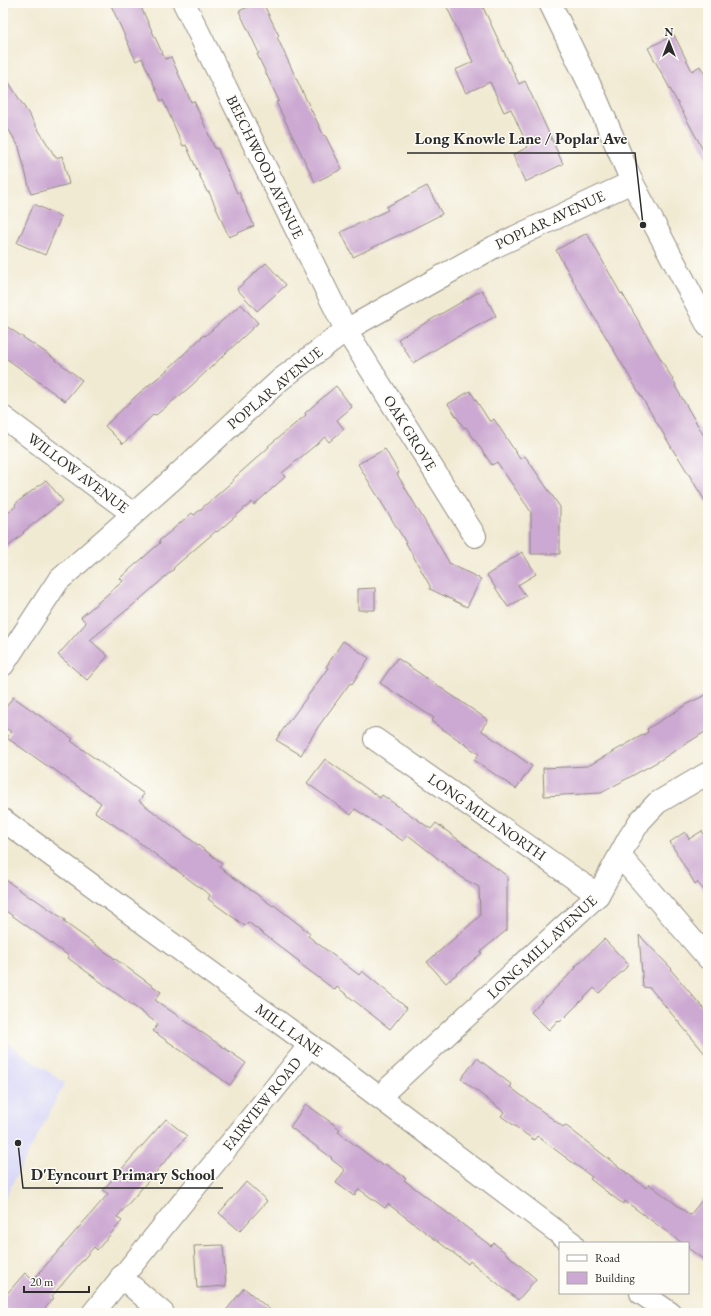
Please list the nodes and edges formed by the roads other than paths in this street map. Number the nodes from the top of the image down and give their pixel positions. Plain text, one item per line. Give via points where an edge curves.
1 (184, 3) edge
2 (550, 3) edge
3 (632, 182) junction
4 (708, 326) edge
5 (346, 330) junction
6 (3, 417) edge
7 (133, 514) junction
8 (475, 536) dead end
9 (3, 665) edge
10 (375, 739) dead end
11 (708, 773) edge
12 (3, 820) edge
13 (620, 856) junction
14 (598, 895) junction
15 (708, 958) edge
16 (310, 1045) junction
17 (379, 1097) junction
18 (571, 1242) edge
19 (121, 1277) junction
20 (642, 1294) edge
21 (93, 1313) edge
22 (163, 1313) edge
23 (670, 1313) edge

1 - 5 street, BEECHWOOD AVENUE
2 - 3 street via 596,98
3 - 4 street
3 - 5 street, POPLAR AVENUE via 494,247
5 - 7 street, POPLAR AVENUE via 280,380
5 - 8 street, OAK GROVE
6 - 7 street, WILLOW AVENUE
7 - 9 street, POPLAR AVENUE via 58,581
10 - 14 street, LONG MILL NORTH
11 - 13 street, LONG MILL AVENUE via 656,803 640,821
12 - 16 street, MILL LANE
13 - 14 street, LONG MILL AVENUE
13 - 15 street
14 - 17 street, LONG MILL AVENUE
16 - 17 street, MILL LANE
16 - 19 street, FAIRVIEW ROAD
17 - 18 street, MILL LANE
19 - 21 street, FAIRVIEW ROAD
19 - 22 street
20 - 23 street

